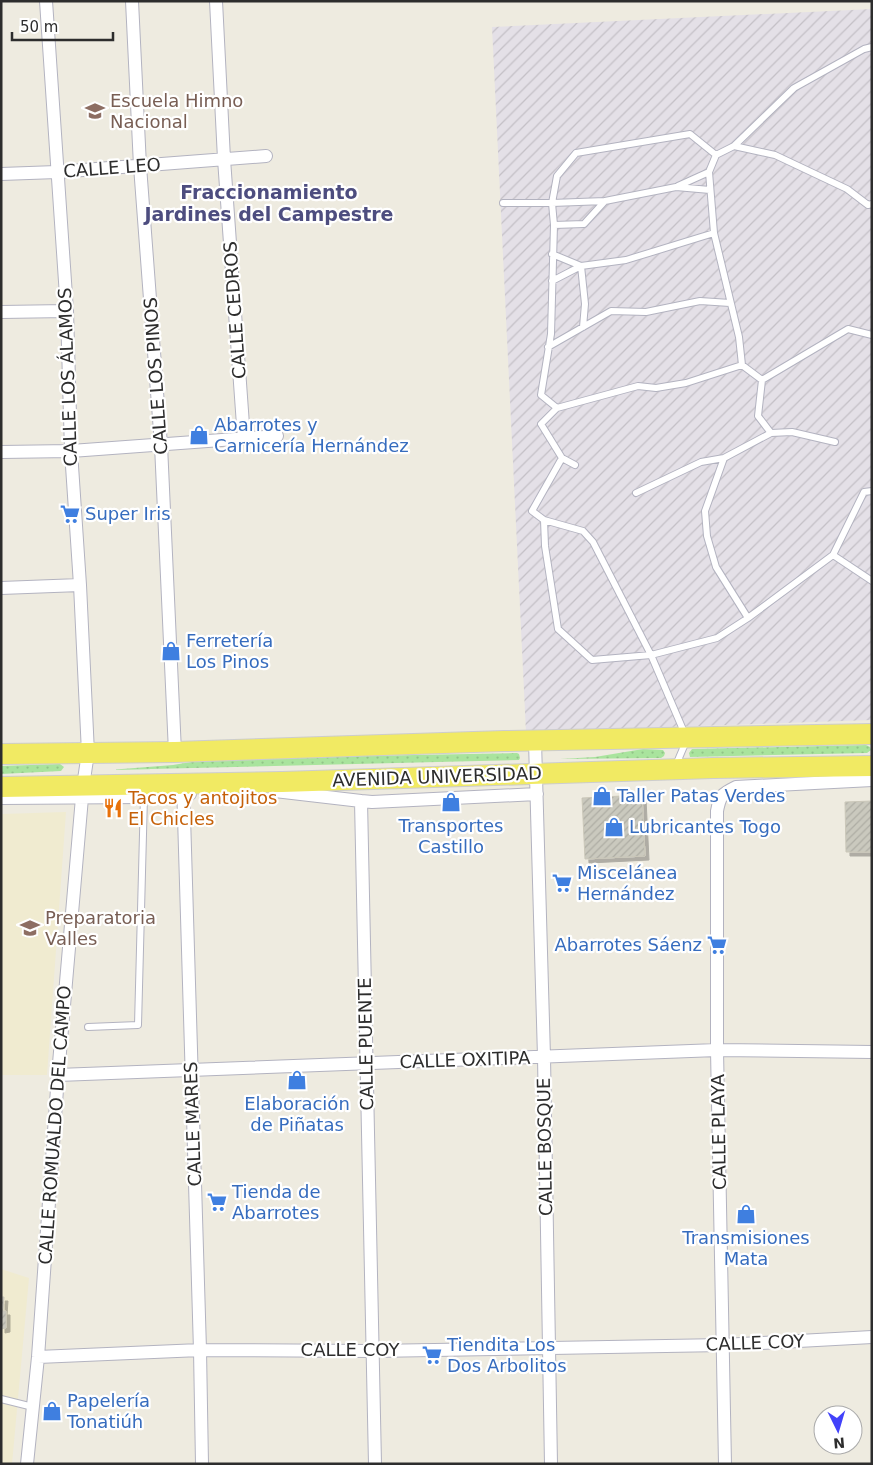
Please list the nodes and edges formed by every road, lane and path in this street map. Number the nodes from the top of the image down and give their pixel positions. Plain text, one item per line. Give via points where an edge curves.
1 (46, 1) edge
2 (132, 1) edge
3 (216, 1) edge
4 (872, 47) edge
5 (734, 146) junction
6 (716, 155) junction
7 (266, 156) dead end
8 (224, 160) junction
9 (140, 166) junction
10 (56, 172) junction
11 (709, 172) junction
12 (1, 174) edge
13 (676, 187) junction
14 (710, 190) junction
15 (605, 201) junction
16 (503, 203) dead end
17 (552, 203) junction
18 (872, 204) edge
19 (554, 225) junction
20 (714, 234) junction
21 (552, 254) junction
22 (581, 266) junction
23 (552, 280) junction
24 (730, 303) junction
25 (67, 311) junction
26 (1, 312) edge
27 (583, 327) junction
28 (872, 335) edge
29 (548, 347) junction
30 (742, 366) junction
31 (762, 380) junction
32 (557, 408) junction
33 (770, 433) junction
34 (277, 436) dead end
35 (244, 438) junction
36 (835, 442) dead end
37 (161, 445) junction
38 (71, 451) junction
39 (1, 452) edge
40 (562, 458) junction
41 (724, 458) junction
42 (575, 465) dead end
43 (872, 491) edge
44 (636, 493) dead end
45 (544, 520) junction
46 (834, 555) junction
47 (872, 582) edge
48 (80, 586) junction
49 (1, 588) edge
50 (748, 618) junction
51 (651, 655) junction
52 (872, 734) edge
53 (687, 739) junction
54 (535, 741) junction
55 (175, 752) junction
56 (88, 753) junction
57 (1, 754) edge
58 (872, 766) edge
59 (675, 769) junction
60 (536, 774) junction
61 (872, 780) edge
62 (1, 787) edge
63 (183, 789) junction
64 (144, 790) junction
65 (82, 791) junction
66 (537, 794) junction
67 (1, 798) edge
68 (361, 801) junction
69 (88, 1027) dead end
70 (717, 1050) junction
71 (872, 1052) edge
72 (544, 1057) junction
73 (366, 1063) junction
74 (191, 1070) junction
75 (58, 1075) junction
76 (872, 1337) edge
77 (723, 1345) junction
78 (549, 1348) junction
79 (200, 1350) junction
80 (373, 1351) junction
81 (38, 1358) junction
82 (1, 1399) edge
83 (33, 1408) junction
84 (28, 1464) edge
85 (202, 1464) edge
86 (375, 1464) edge
87 (551, 1464) edge
88 (725, 1464) edge

1 - 10 street, CALLE LOS ÁLAMOS
2 - 9 street, CALLE LOS PINOS
3 - 8 street, CALLE CEDROS
4 - 5 lane via 794,88
5 - 6 lane
5 - 18 lane via 775,155 847,189 868,205
6 - 11 lane
6 - 17 lane via 690,134 576,153 557,176
7 - 8 street, CALLE LEO
8 - 9 street, CALLE LEO
8 - 35 street, CALLE CEDROS
9 - 10 street, CALLE LEO
9 - 37 street, CALLE LOS PINOS
10 - 12 street, CALLE LEO
10 - 25 street, CALLE LOS ÁLAMOS
11 - 13 lane
11 - 14 lane
13 - 14 lane
13 - 15 lane
14 - 20 lane
15 - 17 lane
15 - 19 lane via 584,224
16 - 17 lane
17 - 19 lane
19 - 21 lane
20 - 22 lane via 626,260
20 - 24 lane
21 - 22 lane
21 - 23 lane
22 - 23 lane
22 - 27 lane
23 - 29 lane
24 - 27 lane via 700,301 646,312 610,311
24 - 30 lane via 740,337
25 - 26 street
25 - 38 street, CALLE LOS ÁLAMOS
27 - 29 lane
28 - 31 lane via 848,329
29 - 32 lane via 541,395
30 - 31 lane
30 - 32 lane via 686,383 656,388 638,386
31 - 33 lane via 758,416
32 - 40 lane via 541,424
33 - 36 lane via 792,432
33 - 41 lane
34 - 35 street
35 - 37 street
37 - 38 street
37 - 55 street, CALLE LOS PINOS
38 - 39 street
38 - 48 street, CALLE LOS ÁLAMOS
40 - 42 lane
40 - 45 lane via 532,511
41 - 44 lane via 701,462
41 - 50 lane via 705,510 707,536 716,568
43 - 46 lane via 864,492
45 - 51 lane via 583,531 593,542
45 - 51 lane via 558,629 592,660
46 - 47 lane
46 - 50 lane
48 - 49 street
48 - 56 street, CALLE LOS ÁLAMOS
50 - 51 lane via 717,638
51 - 53 lane
52 - 53 main road, AVENIDA UNIVERSIDAD
53 - 54 main road, AVENIDA UNIVERSIDAD
53 - 59 lane
54 - 55 main road, AVENIDA UNIVERSIDAD
54 - 60 street, CALLE BOSQUE
55 - 56 main road, AVENIDA UNIVERSIDAD
56 - 57 main road, AVENIDA UNIVERSIDAD
56 - 65 street, CALLE ROMUALDO DEL CAMPO
58 - 59 main road, AVENIDA UNIVERSIDAD
59 - 60 main road, AVENIDA UNIVERSIDAD
60 - 63 main road, AVENIDA UNIVERSIDAD via 282,782
60 - 66 street, CALLE BOSQUE
61 - 70 street, CALLE PLAYA via 736,787 722,794 717,811
62 - 65 main road, AVENIDA UNIVERSIDAD
63 - 64 main road, AVENIDA UNIVERSIDAD
63 - 68 street via 283,790
63 - 74 street, CALLE MARES
64 - 65 main road, AVENIDA UNIVERSIDAD
64 - 69 lane via 138,1025
65 - 67 street
65 - 75 street, CALLE ROMUALDO DEL CAMPO
66 - 68 street
66 - 72 street, CALLE BOSQUE
68 - 73 street, CALLE PUENTE
70 - 71 street, CALLE OXITIPA
70 - 72 street, CALLE OXITIPA
70 - 77 street, CALLE PLAYA
72 - 73 street, CALLE OXITIPA
72 - 78 street, CALLE BOSQUE
73 - 74 street, CALLE OXITIPA
73 - 80 street, CALLE PUENTE
74 - 75 street, CALLE OXITIPA
74 - 79 street, CALLE MARES
75 - 81 street, CALLE ROMUALDO DEL CAMPO
76 - 77 street, CALLE COY
77 - 78 street, CALLE COY
77 - 88 street, CALLE PLAYA
78 - 80 street, CALLE COY
78 - 87 street, CALLE BOSQUE
79 - 80 street, CALLE COY
79 - 81 street, CALLE COY
79 - 85 street, CALLE MARES
80 - 86 street, CALLE PUENTE
81 - 83 street, CALLE ROMUALDO DEL CAMPO
82 - 83 lane
83 - 84 street, CALLE ROMUALDO DEL CAMPO

